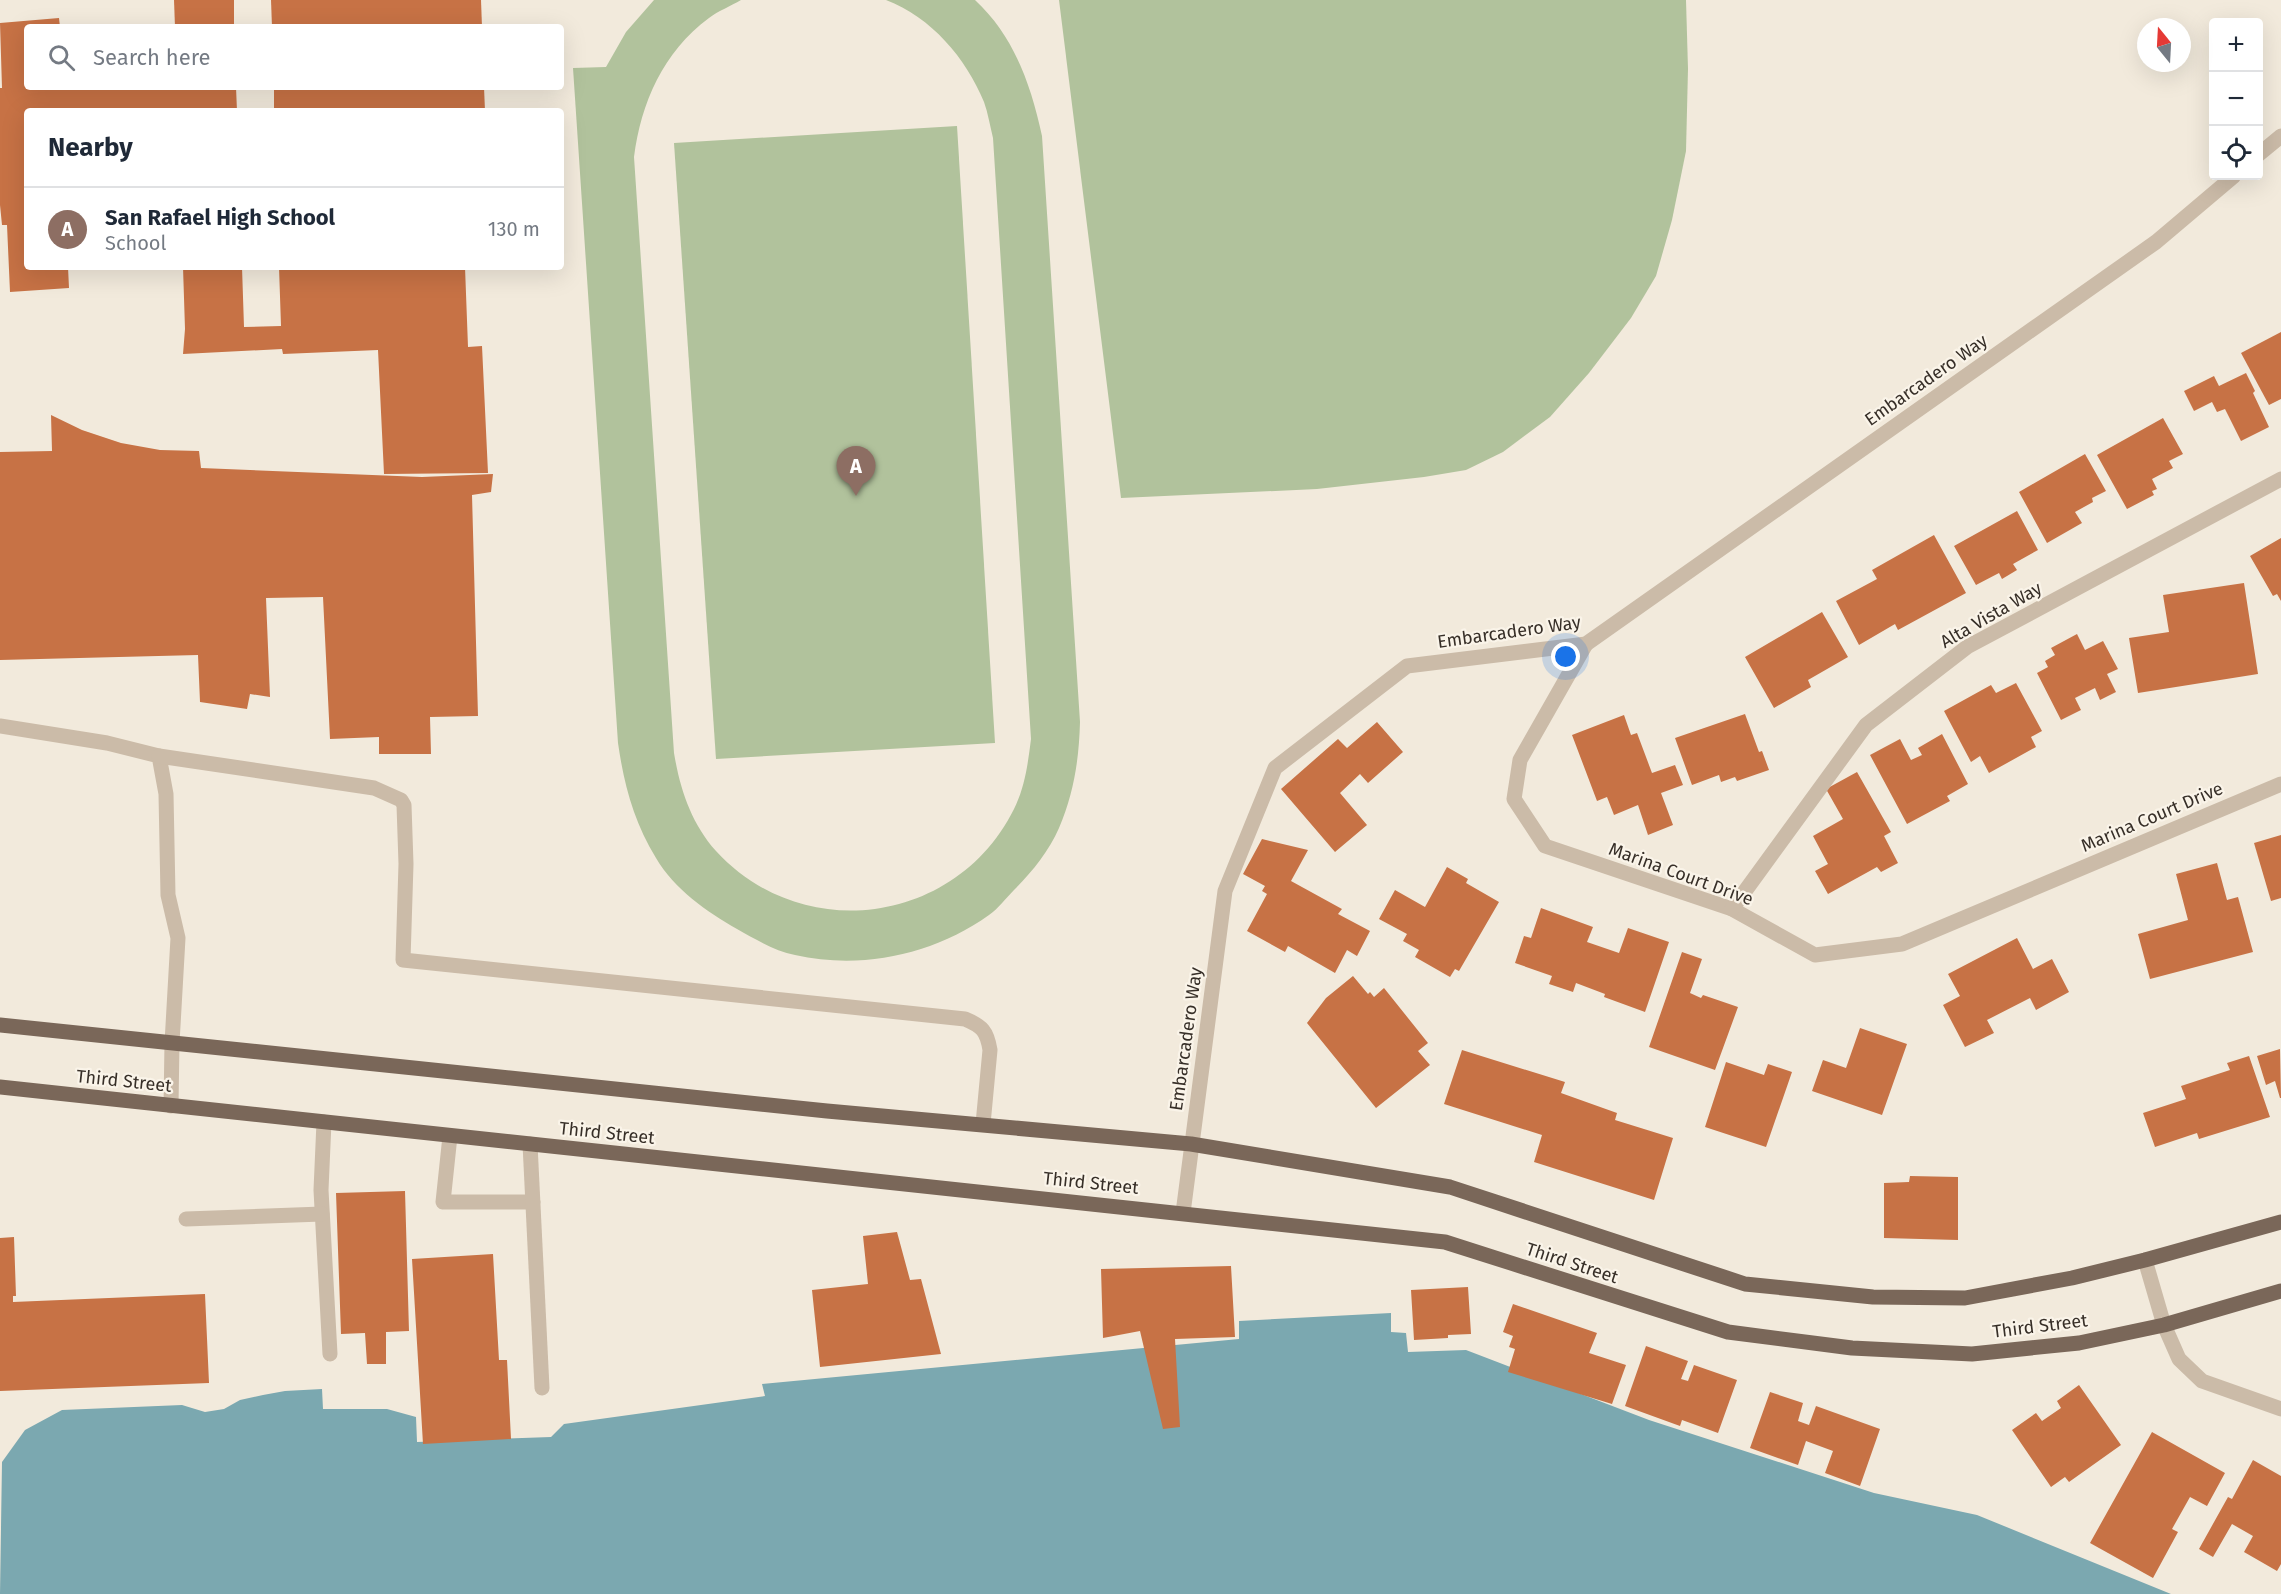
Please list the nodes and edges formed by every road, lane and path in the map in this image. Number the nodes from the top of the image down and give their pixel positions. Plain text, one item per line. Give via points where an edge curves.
1 (2281, 136) edge
2 (2263, 152) edge
3 (2229, 180) edge
4 (2281, 478) edge
5 (1586, 644) junction
6 (0, 726) edge
7 (159, 756) junction
8 (2281, 784) edge
9 (1732, 909) junction
10 (0, 1025) edge
11 (172, 1042) junction
12 (0, 1087) edge
13 (171, 1106) junction
14 (324, 1122) junction
15 (983, 1124) junction
16 (450, 1136) junction
17 (530, 1144) junction
18 (1191, 1144) junction
19 (533, 1202) junction
20 (1183, 1213) junction
21 (322, 1214) junction
22 (186, 1219) dead end
23 (2281, 1222) edge
24 (2145, 1260) junction
25 (2281, 1291) edge
26 (2164, 1325) junction
27 (330, 1354) dead end
28 (542, 1388) dead end
29 (2281, 1409) edge

1 - 2 street
3 - 5 street, Embarcadero Way via 2156,242
4 - 9 street, Alta Vista Way via 1967,647 1866,725
5 - 9 street, Marina Court Drive via 1520,760 1514,799 1545,846
5 - 18 street, Embarcadero Way via 1407,666 1275,768 1225,891
6 - 7 street
7 - 11 street via 166,794 168,895 178,939
7 - 15 street via 374,788 401,800 406,864 402,960 965,1019 980,1026 990,1050
8 - 9 street, Marina Court Drive via 1902,944 1815,955
10 - 11 main road, Third Street
11 - 13 street
11 - 15 main road, Third Street
12 - 13 main road, Third Street
13 - 14 main road, Third Street
14 - 16 main road, Third Street
14 - 21 street
15 - 18 main road, Third Street
16 - 17 main road, Third Street
16 - 19 street via 443,1202
17 - 19 street
17 - 20 main road, Third Street
18 - 20 street, Embarcadero Way
18 - 24 main road, Third Street via 1450,1187 1744,1284 1873,1297 1965,1298
19 - 28 street
20 - 26 main road, Third Street via 1445,1242 1728,1332 1852,1348 1972,1354 2079,1343
21 - 22 street
21 - 27 street
23 - 24 main road, Third Street
24 - 26 street
25 - 26 main road, Third Street
26 - 29 street via 2179,1359 2202,1381

